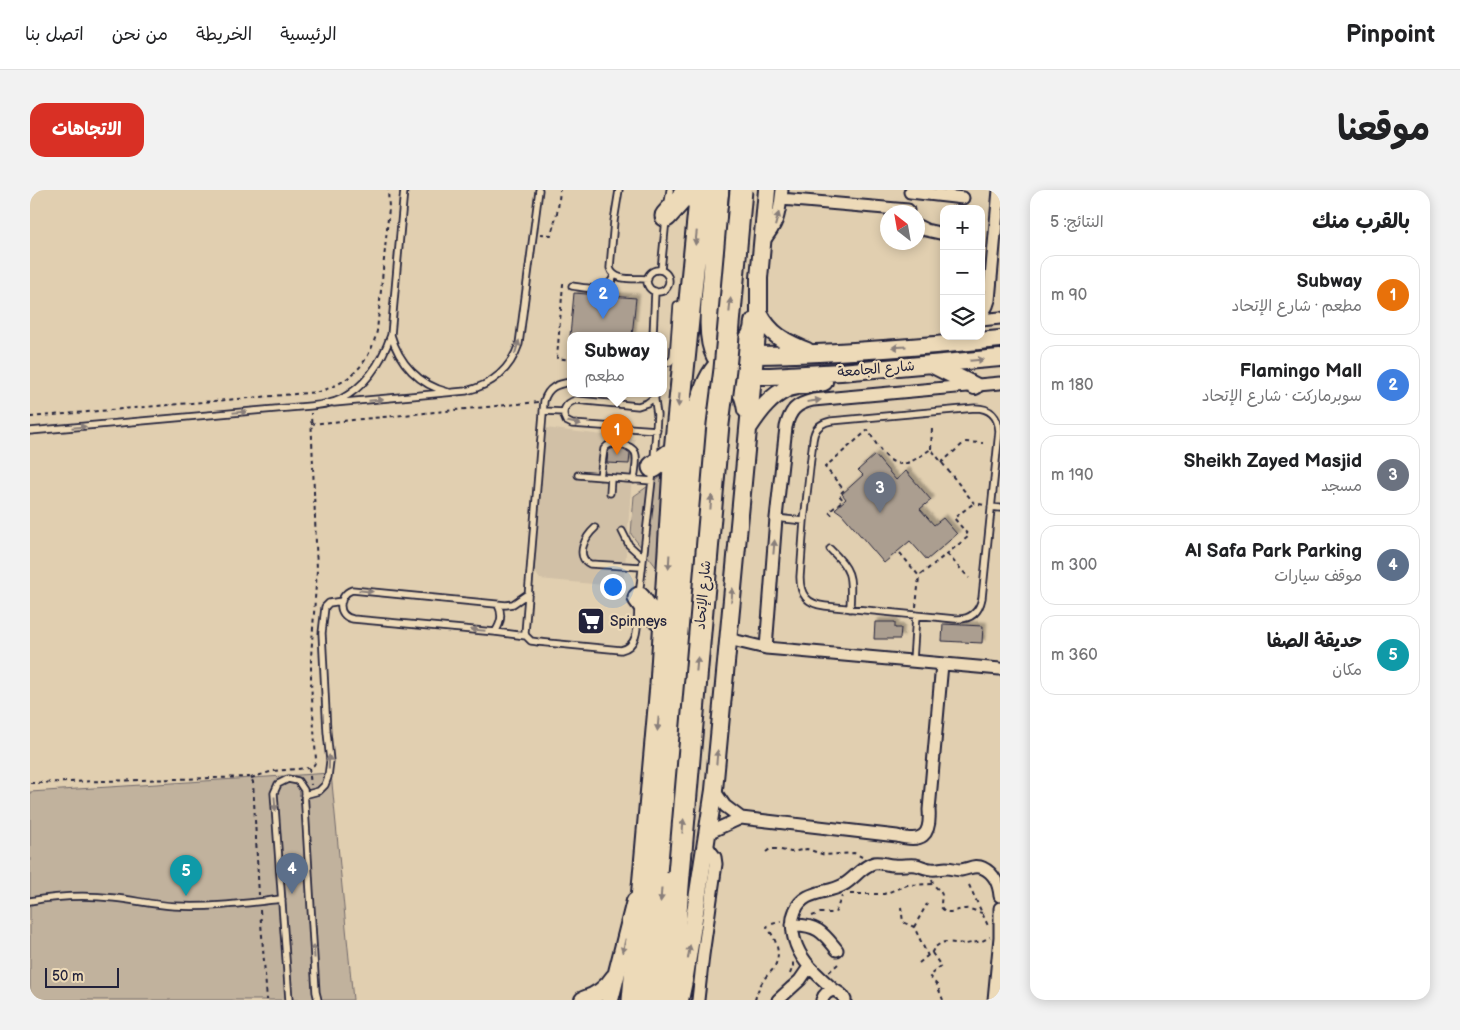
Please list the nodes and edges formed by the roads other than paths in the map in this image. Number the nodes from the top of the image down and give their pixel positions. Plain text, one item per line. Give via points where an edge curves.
1 (404, 190) edge
2 (539, 190) edge
3 (619, 190) edge
4 (670, 190) edge
5 (689, 190) edge
6 (702, 190) edge
7 (718, 190) edge
8 (741, 190) edge
9 (767, 190) edge
10 (999, 190) edge
11 (910, 191) edge
12 (781, 195) edge
13 (963, 199) edge
14 (909, 205) edge
15 (880, 208) edge
16 (666, 216) junction
17 (925, 230) edge
18 (940, 233) edge
19 (762, 243) junction
20 (715, 250) junction
21 (987, 260) edge
22 (660, 270) junction
23 (614, 276) junction
24 (759, 278) junction
25 (648, 279) junction
26 (572, 286) road end
27 (655, 291) junction
28 (989, 300) junction
29 (677, 305) dead end
30 (985, 309) edge
31 (759, 313) junction
32 (1000, 314) edge
33 (1000, 318) edge
34 (985, 320) edge
35 (711, 321) junction
36 (653, 332) edge
37 (390, 335) junction
38 (940, 337) edge
39 (1000, 339) edge
40 (928, 346) junction
41 (812, 353) junction
42 (763, 354) junction
43 (1000, 358) edge
44 (667, 362) edge
45 (724, 362) junction
46 (931, 364) junction
47 (841, 372) junction
48 (761, 376) junction
49 (567, 383) edge
50 (1000, 383) edge
51 (975, 386) junction
52 (452, 393) junction
53 (653, 397) edge
54 (655, 397) edge
55 (327, 404) junction
56 (543, 411) junction
57 (564, 412) junction
58 (697, 416) junction
59 (749, 427) junction
60 (657, 430) junction
61 (30, 431) edge
62 (675, 451) junction
63 (652, 474) junction
64 (578, 475) dead end
65 (600, 477) junction
66 (611, 478) junction
67 (634, 480) junction
68 (610, 493) dead end
69 (991, 507) junction
70 (1000, 508) edge
71 (776, 518) junction
72 (804, 521) junction
73 (595, 528) dead end
74 (622, 531) dead end
75 (830, 549) dead end
76 (642, 557) junction
77 (641, 567) junction
78 (529, 593) junction
79 (639, 598) junction
80 (342, 601) junction
81 (498, 605) junction
82 (850, 609) junction
83 (916, 615) junction
84 (666, 623) junction
85 (495, 632) junction
86 (526, 636) junction
87 (728, 640) junction
88 (766, 648) junction
89 (913, 661) junction
90 (942, 664) junction
91 (998, 667) edge
92 (714, 790) junction
93 (304, 795) junction
94 (741, 818) junction
95 (707, 839) junction
96 (643, 883) junction
97 (1000, 896) edge
98 (282, 899) junction
99 (30, 901) edge
100 (1000, 908) edge
101 (792, 925) junction
102 (837, 950) dead end
103 (808, 967) junction
104 (617, 973) junction
105 (834, 990) junction
106 (316, 992) junction
107 (289, 999) edge
108 (313, 1000) edge
109 (318, 1000) edge
110 (583, 1000) edge
111 (610, 1000) edge
112 (633, 1000) edge
113 (653, 1000) edge
114 (669, 1000) edge
115 (680, 1000) edge
116 (698, 1000) edge
117 (778, 1000) edge
118 (822, 1000) edge
119 (845, 1000) edge
120 (994, 1000) edge

1 - 37 lane
52 -> 2 lane via 476,389 493,381 507,368 516,352
3 - 23 lane via 610,263
4 - 16 lane
5 - 16 highway
6 -> 62 highway
7 - 20 highway
114 -> 8 highway, شارع الإتحاد, bridge
9 - 19 main road
10 - 21 street
11 - 13 street
11 - 14 street
12 - 15 street
19 -> 12 street via 776,222
16 - 22 lane
17 - 18 street
19 - 24 main road
20 - 35 highway
20 - 58 highway via 707,270 701,322 696,378
21 - 28 street
22 - 25 lane via 651,273
22 - 27 lane via 669,277 669,284 662,292
23 - 25 lane
23 - 26 lane via 608,286 601,289
24 - 31 main road
24 - 35 main road via 753,326 748,339 742,344 726,343
25 - 27 lane via 649,286
27 - 36 lane
28 - 30 street
28 - 32 street
29 - 44 lane via 673,358
31 - 41 main road via 776,336
31 - 42 main road
33 - 34 street
35 - 45 highway via 714,346
37 - 52 lane via 399,356 413,373 431,386
37 - 55 lane via 382,356 369,375 341,399
38 - 40 street
39 - 40 main road, شارع الجامعة
40 -> 41 main road, شارع الجامعة
41 - 42 main road, شارع الجامعة
42 - 45 highway via 741,355
42 - 48 main road
46 -> 43 main road, شارع الجامعة
45 - 48 highway via 734,370
45 - 58 highway via 711,375
46 - 47 main road, شارع الجامعة
46 - 51 main road
47 - 48 main road, شارع الجامعة
47 - 59 main road via 823,383 789,388 776,395
48 - 59 main road
49 - 56 lane via 550,389
50 - 51 street
71 -> 51 street via 788,417 803,402
55 -> 52 lane
53 - 57 lane via 638,406 576,400 569,403
54 - 60 lane
61 -> 55 lane
56 - 57 lane
56 - 78 lane
57 -> 60 lane via 564,419 569,423
58 - 59 main road via 719,390 733,386 742,393
58 -> 113 highway
87 -> 59 main road
60 - 63 lane
62 - 63 highway
62 -> 84 highway
63 - 67 lane
63 - 76 lane
64 - 65 lane
65 - 66 lane
65 - 67 lane via 604,448 613,444 634,450
66 - 67 lane
66 - 68 lane
69 - 70 lane
69 - 72 lane via 999,424 990,411 975,408 824,422 814,433
69 - 83 lane via 982,598 976,612 963,620
71 - 72 lane
88 -> 71 street
72 - 82 lane via 800,586 803,594 816,605
73 - 77 lane via 584,544 582,555 586,562
74 - 76 lane via 629,545
75 - 82 lane via 850,575
76 - 77 lane
77 - 79 lane
78 - 81 lane via 513,604
78 - 86 lane
79 - 84 highway via 650,613
79 - 86 lane via 635,640 625,649 538,642
80 -> 81 lane via 344,595 352,590
85 -> 80 lane via 348,618 342,613
93 -> 80 lane via 319,792 328,777 330,761 322,633 325,607
81 - 85 lane via 501,618
82 - 83 lane
83 - 89 lane
84 -> 96 highway
85 - 86 lane
87 - 88 street
92 -> 87 main road
88 - 89 street
89 - 90 street
90 - 91 street
90 - 94 street via 928,810 919,830 897,836
92 - 94 street via 725,806
92 - 95 main road
93 -> 98 lane via 298,781 288,779 275,788
106 -> 93 lane
94 - 95 street
115 -> 95 main road
95 - 116 street via 716,864
96 -> 104 main road via 632,911
96 - 112 highway
97 - 101 street via 996,880 978,866 962,870 873,864 839,890 806,897 796,908
98 - 99 lane via 193,907 71,896
98 - 107 lane
100 - 120 street
101 - 102 street via 812,926 821,931
101 - 103 street via 799,954
103 - 105 street
103 - 117 street via 800,980
104 - 110 main road via 604,989
104 - 111 main road
105 - 118 street via 825,994
105 - 119 street
106 - 108 lane
106 - 109 lane

